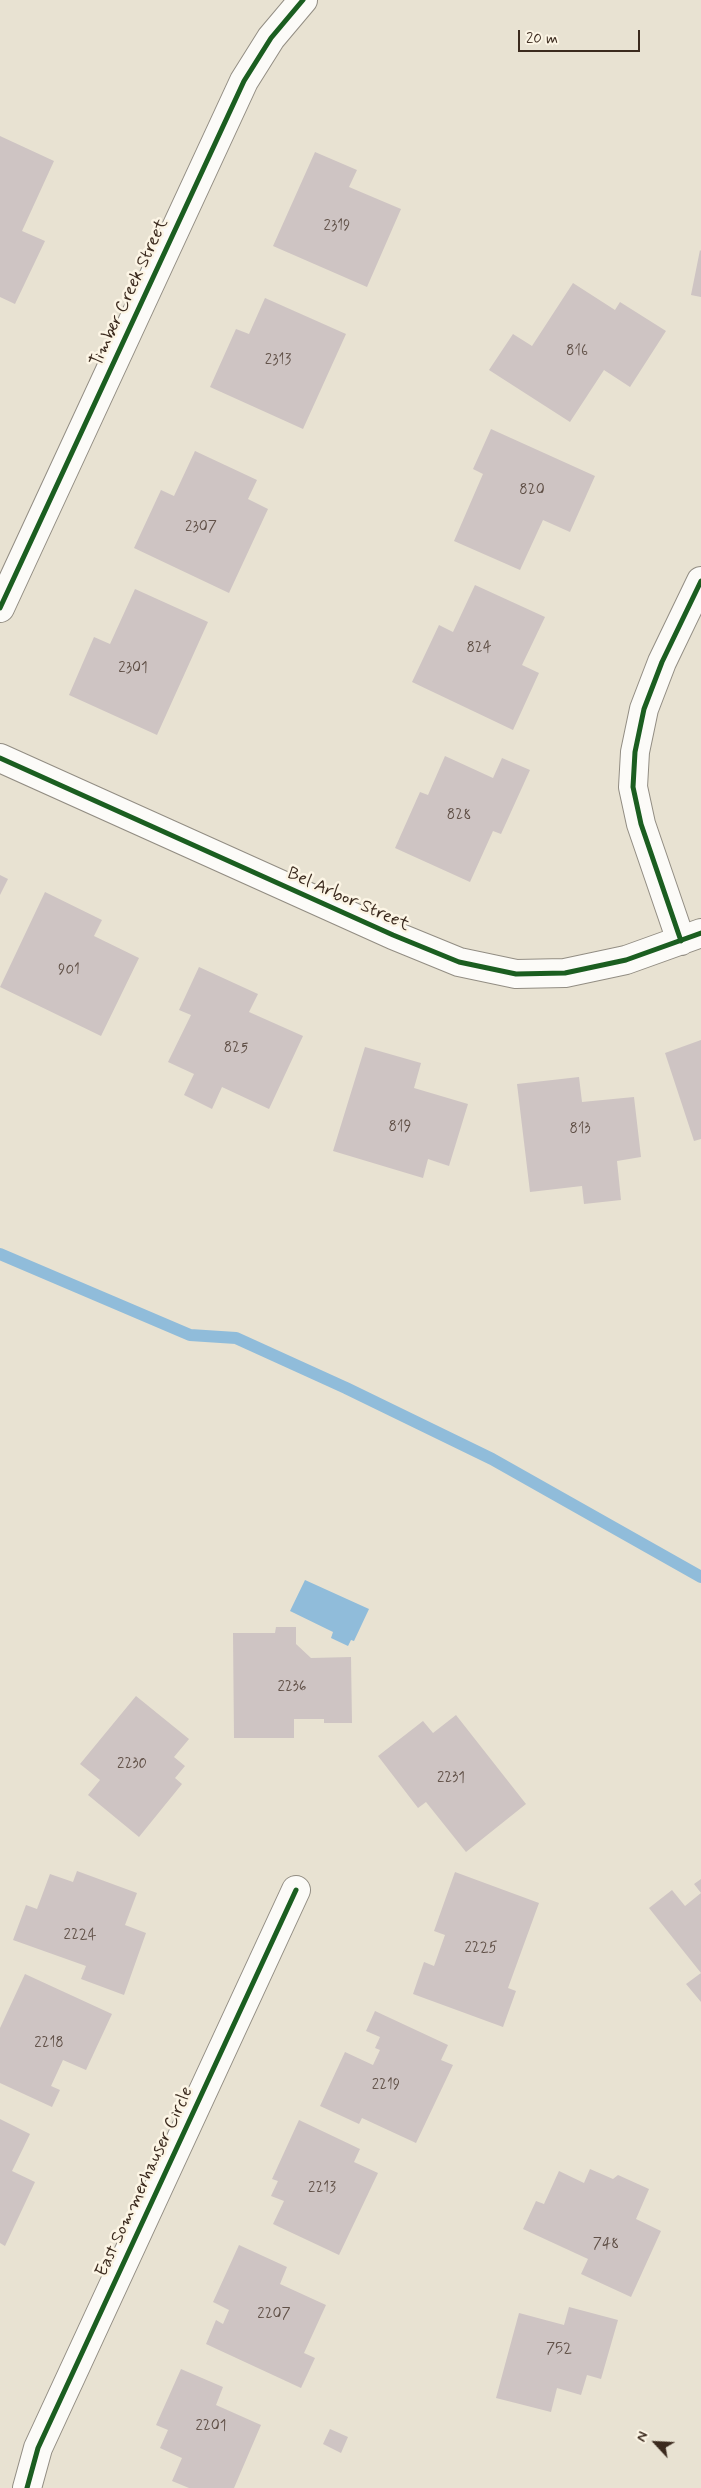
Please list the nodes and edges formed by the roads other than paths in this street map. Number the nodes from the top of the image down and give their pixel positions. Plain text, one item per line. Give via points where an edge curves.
1 (303, 0) edge
2 (701, 581) edge
3 (0, 608) edge
4 (0, 758) edge
5 (691, 937) edge
6 (296, 1890) dead end
7 (27, 2488) edge

1 - 3 street, Timber Creek Street via 271,38 244,81
2 - 5 street via 662,662 644,709 635,752 633,787 641,824
4 - 5 street, Bel Arbor Street via 393,936 459,962 516,974 566,974 626,960
6 - 7 street, East Sommerhauser Circle via 38,2448

